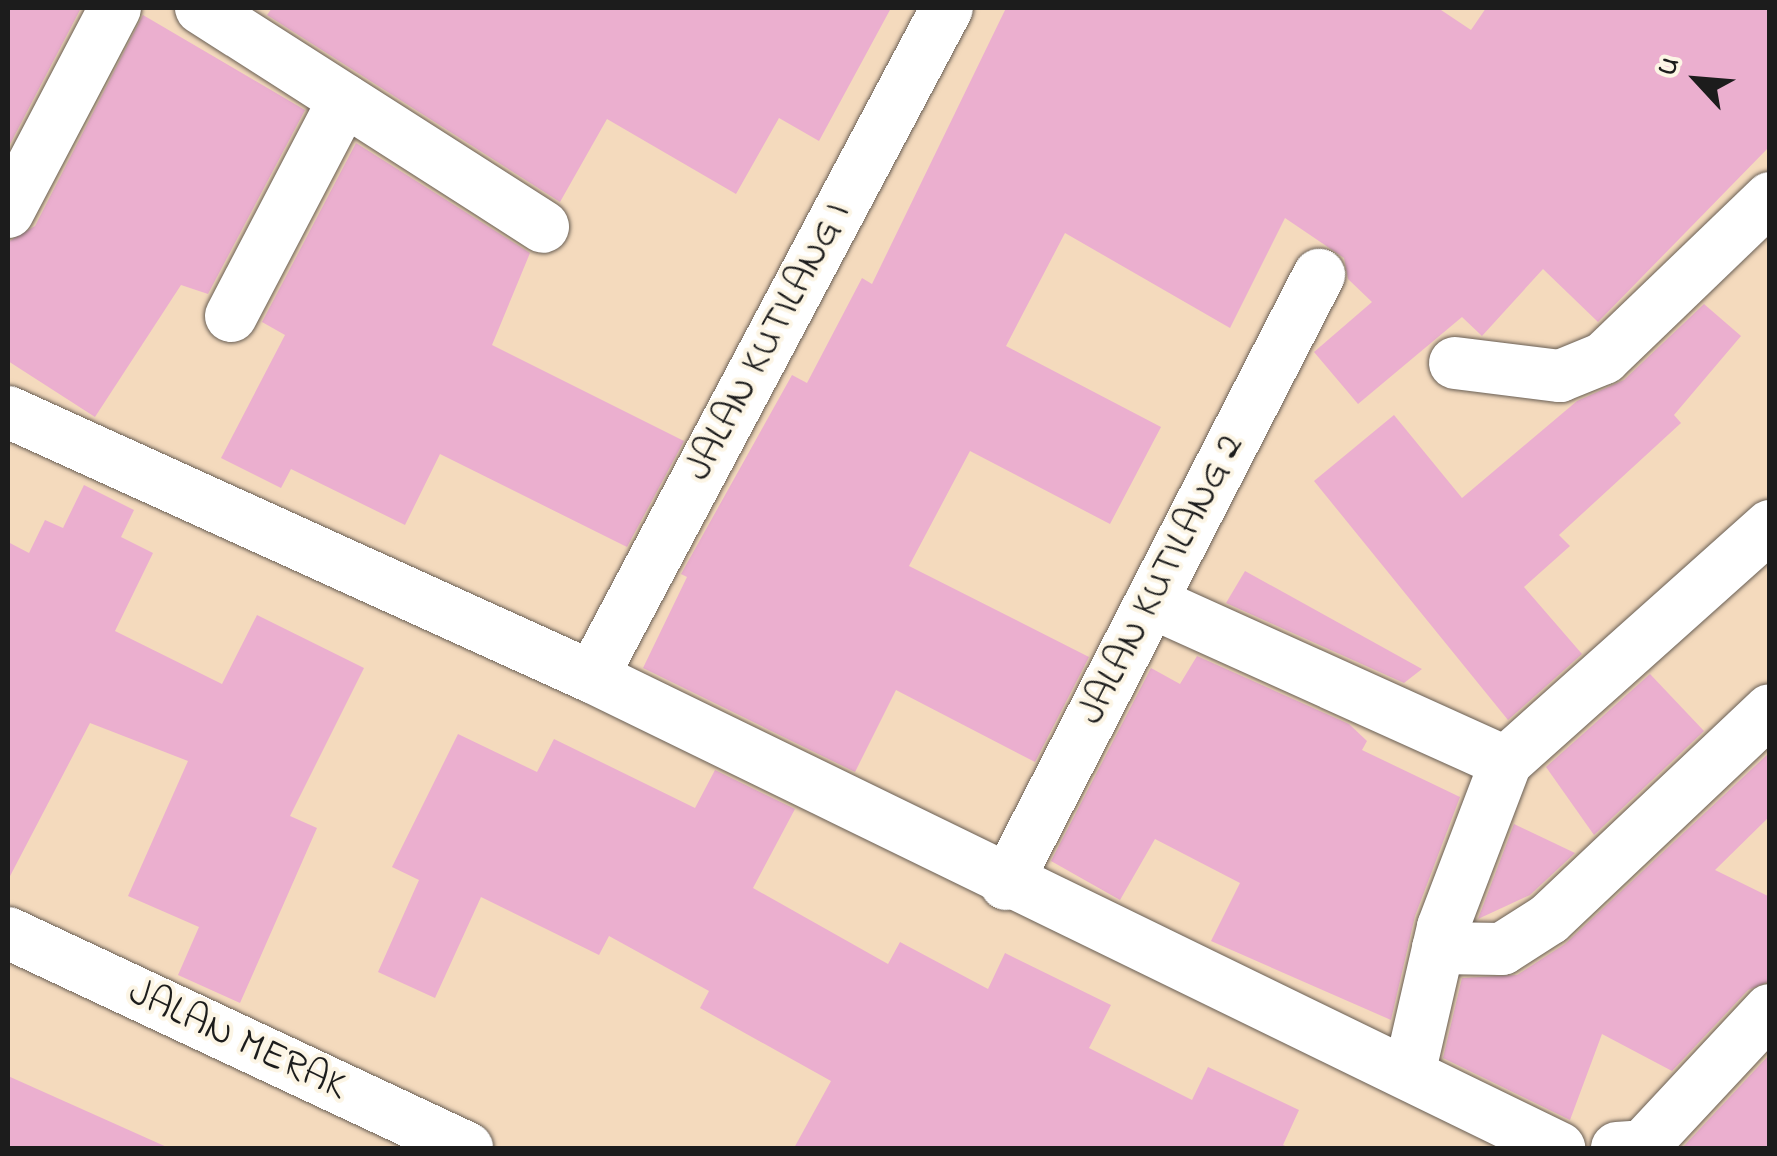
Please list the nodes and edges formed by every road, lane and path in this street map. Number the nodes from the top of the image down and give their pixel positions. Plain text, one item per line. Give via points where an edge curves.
1 (115, 8) edge
2 (201, 8) edge
3 (946, 8) edge
4 (344, 100) junction
5 (1770, 198) edge
6 (8, 212) edge
7 (542, 227) dead end
8 (1319, 275) dead end
9 (231, 316) dead end
10 (1455, 363) dead end
11 (8, 412) edge
12 (1770, 526) edge
13 (1152, 602) junction
14 (592, 677) junction
15 (1770, 710) edge
16 (1506, 762) junction
17 (1006, 884) junction
18 (8, 933) edge
19 (1438, 948) junction
20 (1770, 1010) edge
21 (1410, 1070) junction
22 (466, 1148) edge
23 (1559, 1148) edge
24 (1617, 1148) edge

1 - 6 street
2 - 4 street
3 - 14 street, JALAN KUTILANG I
4 - 7 street
4 - 9 street
5 - 10 street via 1604,358 1560,376
8 - 13 street, JALAN KUTILANG 2
11 - 14 street
12 - 16 street
13 - 16 street
13 - 17 street, JALAN KUTILANG 2
14 - 17 street
15 - 19 street via 1549,919 1502,949
16 - 19 street
17 - 21 street
18 - 22 street, JALAN MERAK
19 - 21 street
20 - 24 street via 1643,1146
21 - 23 street

